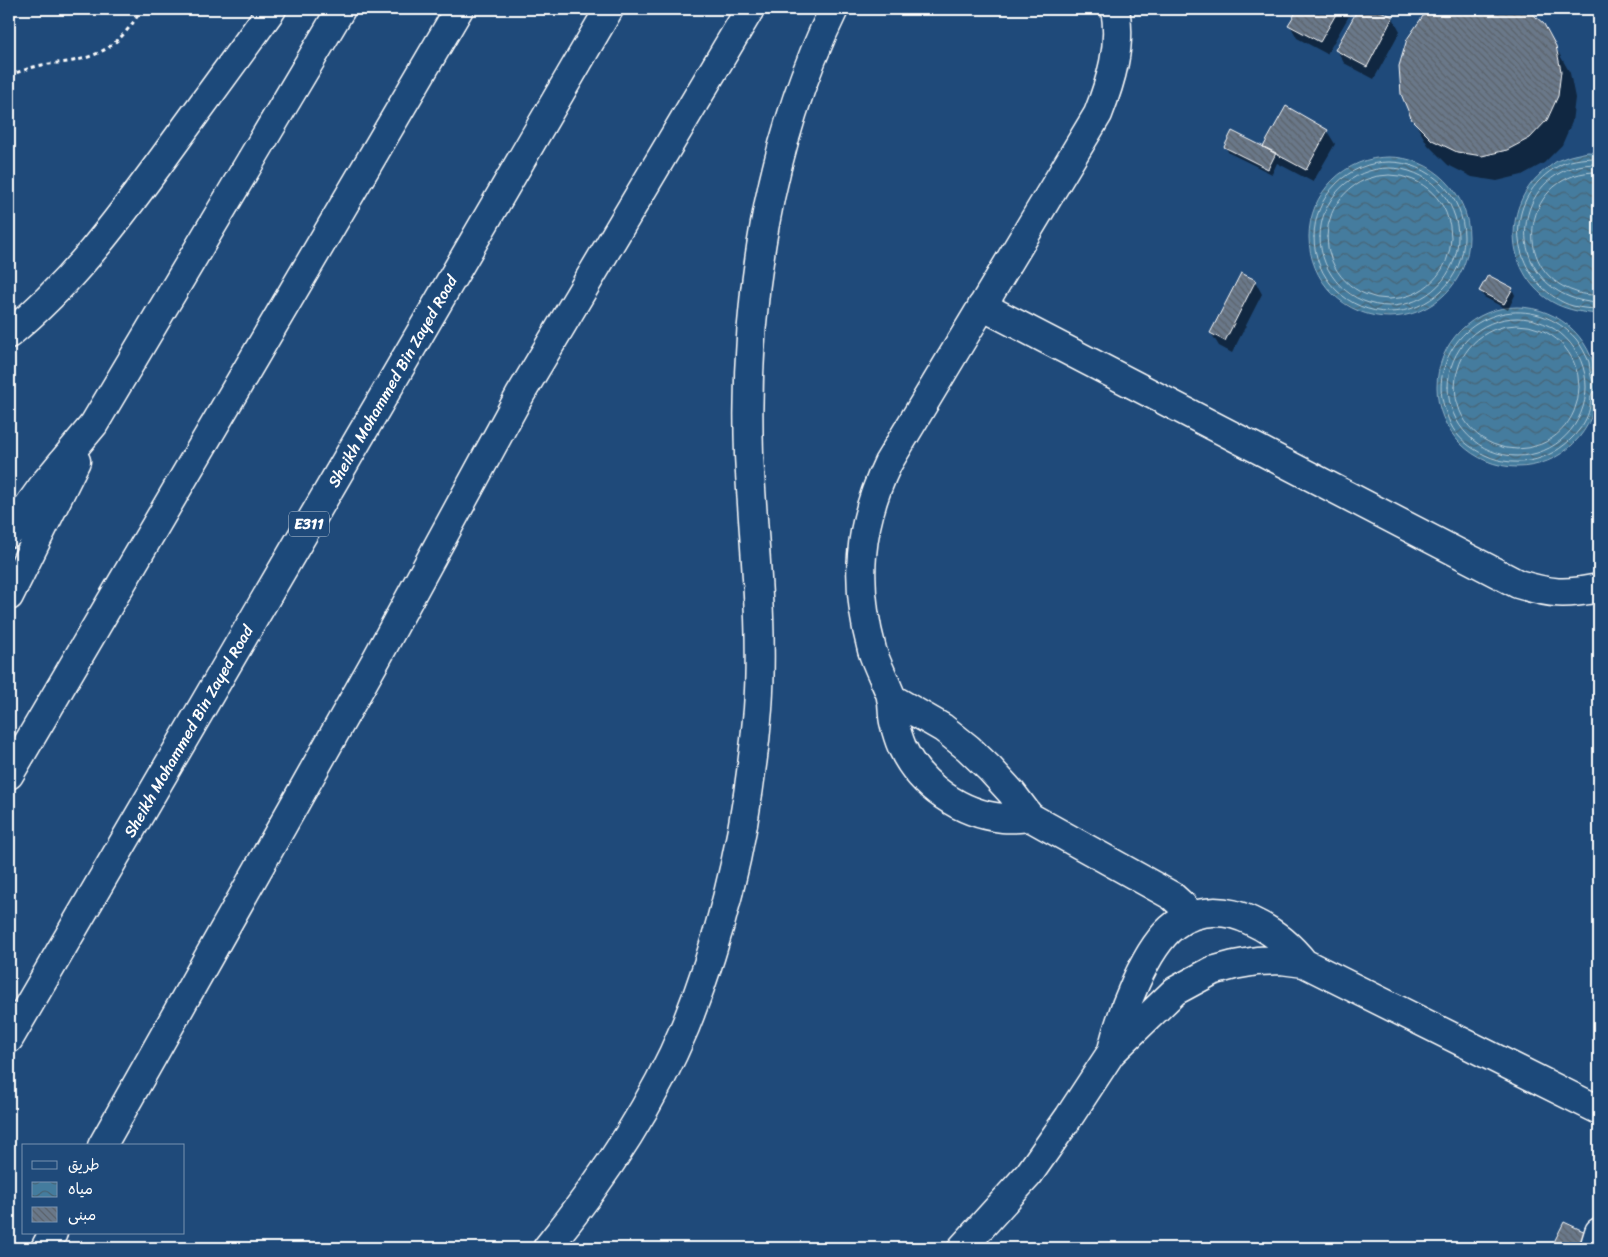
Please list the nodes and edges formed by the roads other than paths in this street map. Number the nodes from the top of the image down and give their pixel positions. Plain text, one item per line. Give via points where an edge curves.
1 (272, 9) edge
2 (341, 9) edge
3 (459, 9) edge
4 (609, 9) edge
5 (750, 9) edge
6 (834, 9) edge
7 (1115, 9) edge
8 (982, 306) junction
9 (9, 334) edge
10 (94, 424) junction
11 (9, 533) edge
12 (1599, 588) edge
13 (9, 596) edge
14 (891, 698) junction
15 (9, 775) edge
16 (1030, 818) junction
17 (1190, 917) junction
18 (1304, 963) junction
19 (9, 1039) edge
20 (1111, 1053) junction
21 (1599, 1110) edge
22 (103, 1144) edge
23 (1599, 1232) edge
24 (52, 1234) edge
25 (45, 1248) edge
26 (547, 1248) edge
27 (962, 1248) edge
28 (1594, 1248) edge

1 - 9 main road via 120,217 75,271
2 - 10 main road
3 - 15 main road
4 - 19 main road, Sheikh Mohammed Bin Zayed Road / E311
5 - 22 main road via 520,395 382,649
6 - 26 main road via 783,144 768,205 758,267 748,391 759,626 758,708 750,779 722,922 684,1028 660,1079 602,1177
7 - 8 main road via 1116,48 1110,82 1098,114
8 - 12 main road via 1518,584 1545,592 1572,593
8 - 14 main road via 888,463 869,511 861,559 862,601 873,652
10 - 11 main road
10 - 13 main road
14 - 16 main road via 943,728 968,748 1011,792
14 - 16 main road via 894,723 903,748 916,770 934,788 955,803 979,813 1004,818
16 - 17 main road via 1172,896
17 - 18 main road via 1207,912 1240,915 1273,932
17 - 20 main road via 1175,925 1153,951 1126,1004
18 - 20 main road via 1257,961 1212,971 1175,992
18 - 21 main road
20 - 27 main road via 1029,1174
23 - 28 main road
24 - 25 main road

